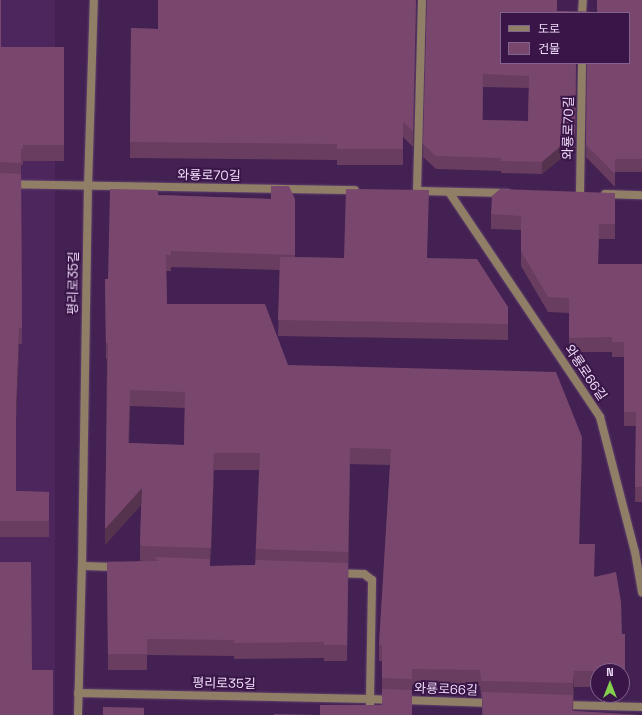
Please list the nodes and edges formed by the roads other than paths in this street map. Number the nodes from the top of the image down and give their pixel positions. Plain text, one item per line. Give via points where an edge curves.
1 (94, 0) edge
2 (422, 0) edge
3 (583, 0) edge
4 (582, 12) edge
5 (582, 64) edge
6 (0, 184) edge
7 (88, 186) junction
8 (362, 190) edge
9 (449, 192) junction
10 (518, 193) edge
11 (642, 195) edge
12 (82, 566) junction
13 (129, 567) edge
14 (333, 573) edge
15 (642, 592) edge
16 (78, 693) junction
17 (370, 700) junction
18 (502, 703) edge
19 (556, 705) edge
20 (642, 707) edge
21 (78, 715) edge
22 (370, 715) edge

1 - 7 street, 평리로35길
2 - 9 street via 413,191
3 - 4 street
5 - 11 street, 와룡로70길 via 584,193
6 - 7 street, 와룡로70길
7 - 8 street, 와룡로70길
7 - 12 street, 평리로35길
9 - 10 street
9 - 15 street, 와룡로66길 via 600,417 635,552
12 - 13 street
12 - 16 street, 평리로35길
14 - 17 street via 364,574 372,580
16 - 17 street, 평리로35길
16 - 21 street, 평리로35길
17 - 18 street, 와룡로66길
17 - 22 street
19 - 20 street

